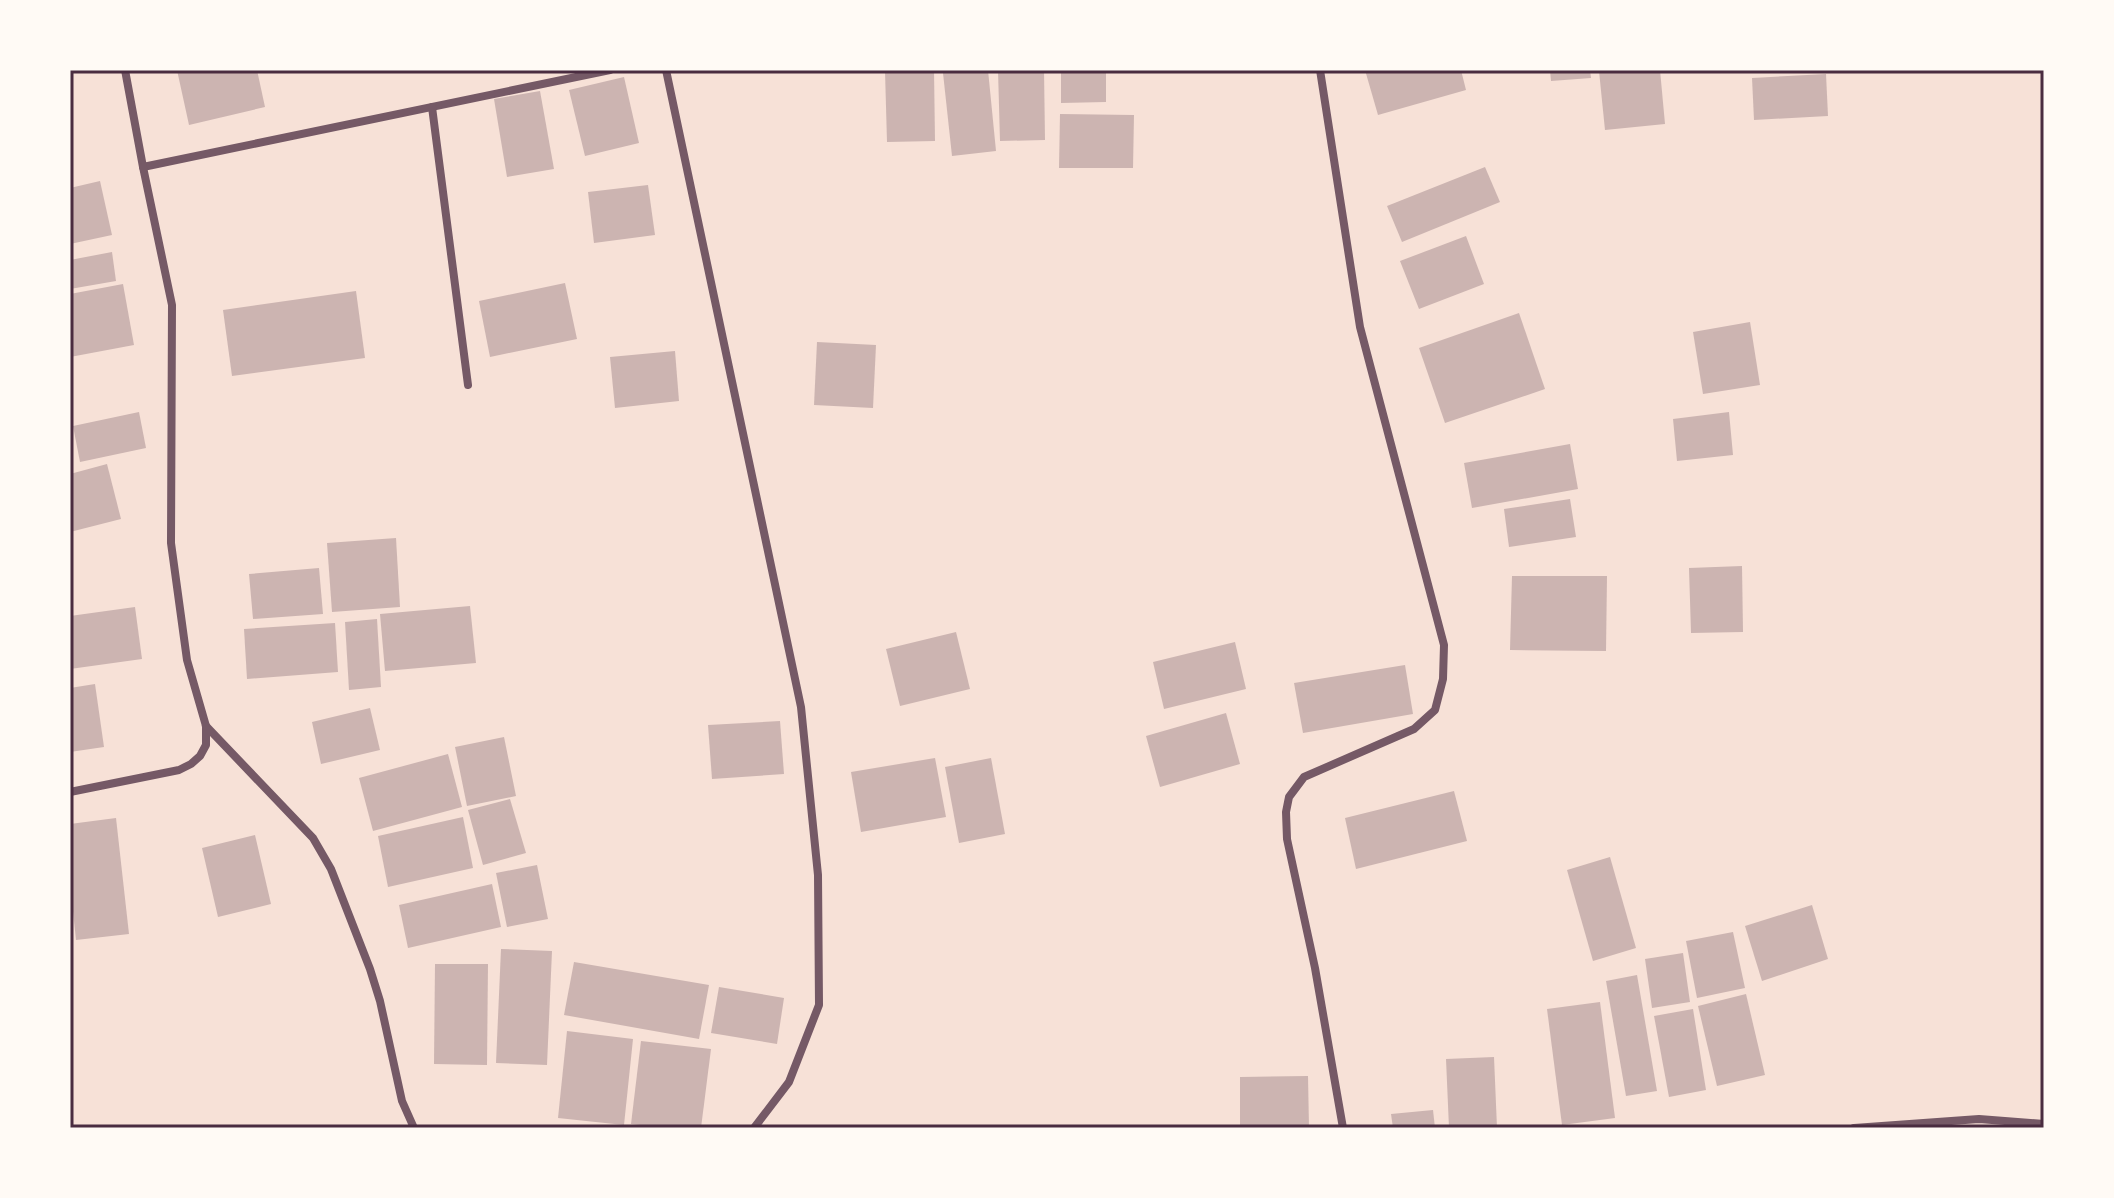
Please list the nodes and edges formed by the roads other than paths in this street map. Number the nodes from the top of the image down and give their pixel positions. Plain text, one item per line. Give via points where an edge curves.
1 (125, 70) edge
2 (610, 70) edge
3 (666, 70) edge
4 (1320, 70) edge
5 (432, 107) junction
6 (143, 167) junction
7 (468, 385) dead end
8 (206, 726) junction
9 (70, 792) edge
10 (2044, 1124) edge
11 (414, 1128) edge
12 (754, 1128) edge
13 (1343, 1128) edge
14 (1854, 1128) edge

1 - 6 street
2 - 5 street
3 - 12 street via 801,707 818,875 819,1005 789,1082
4 - 13 street via 1360,327 1444,645 1435,710 1414,729 1304,777 1289,797 1287,839
5 - 6 street
5 - 7 street
6 - 8 street via 172,305 171,543 187,660
8 - 9 street via 206,745 179,770
8 - 11 street via 313,838 331,869 370,969 402,1101
10 - 14 street via 1979,1119

